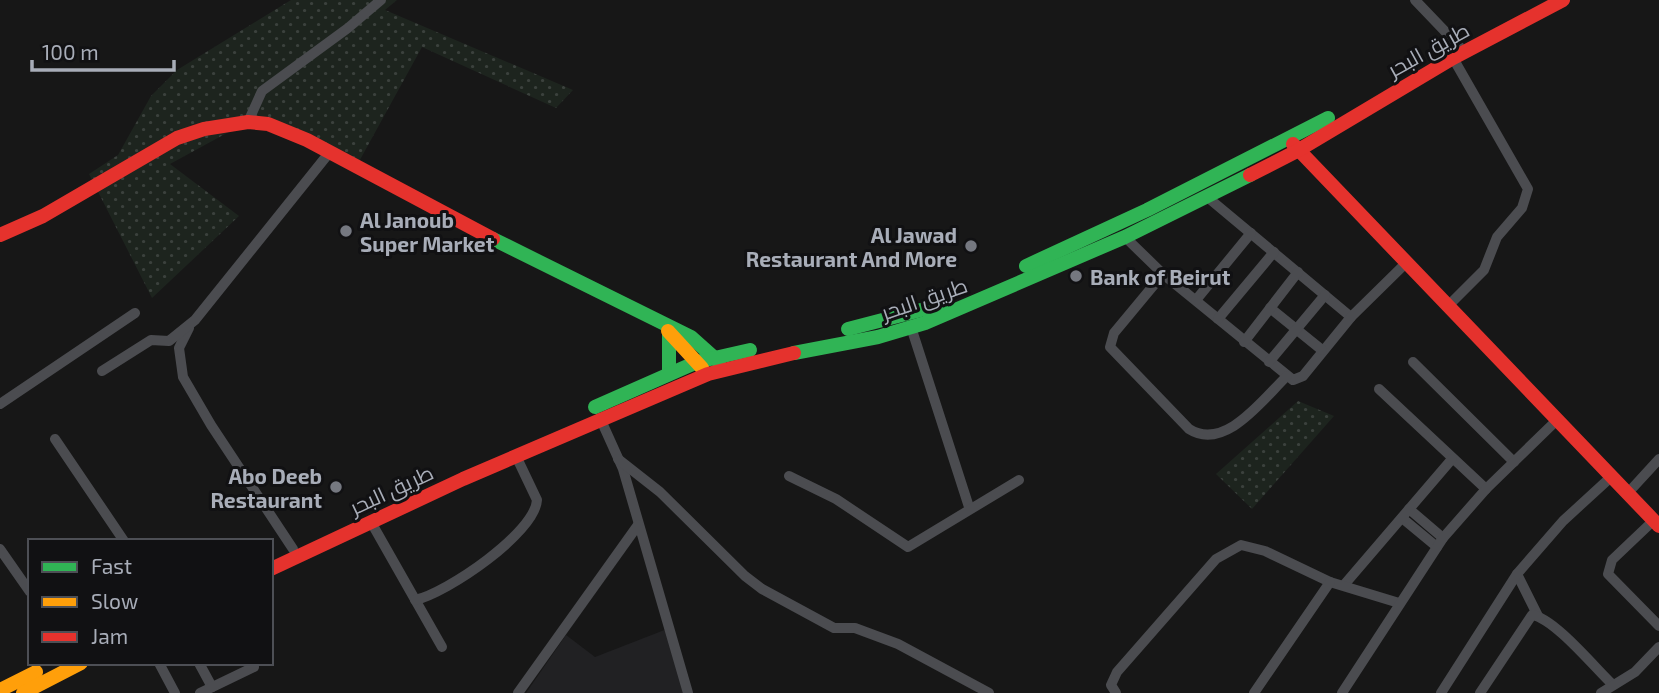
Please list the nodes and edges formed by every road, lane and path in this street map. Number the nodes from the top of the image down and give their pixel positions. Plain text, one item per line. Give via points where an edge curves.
1 (381, 0) edge
2 (1415, 0) edge
3 (1544, 0) edge
4 (1563, 0) edge
5 (1456, 52) junction
6 (248, 122) junction
7 (1289, 136) junction
8 (1297, 151) junction
9 (328, 153) junction
10 (1206, 196) junction
11 (1251, 233) junction
12 (0, 235) edge
13 (1125, 237) junction
14 (1274, 252) junction
15 (1406, 263) junction
16 (1298, 272) junction
17 (1163, 274) junction
18 (1325, 295) junction
19 (1196, 300) junction
20 (1449, 305) junction
21 (1270, 308) junction
22 (135, 313) dead end
23 (1351, 317) junction
24 (1218, 319) junction
25 (195, 320) junction
26 (911, 327) junction
27 (668, 330) junction
28 (1296, 330) junction
29 (1244, 342) junction
30 (1322, 350) junction
31 (714, 357) junction
32 (697, 362) junction
33 (1269, 362) junction
34 (1413, 362) dead end
35 (725, 368) junction
36 (102, 371) dead end
37 (669, 374) junction
38 (708, 374) junction
39 (1287, 376) junction
40 (1379, 389) dead end
41 (0, 404) edge
42 (600, 418) junction
43 (1557, 420) junction
44 (55, 439) dead end
45 (516, 456) junction
46 (618, 459) junction
47 (1452, 459) junction
48 (1659, 459) edge
49 (1514, 462) junction
50 (789, 476) dead end
51 (1611, 477) junction
52 (1019, 480) dead end
53 (1486, 489) junction
54 (1627, 494) junction
55 (969, 508) junction
56 (1405, 514) junction
57 (370, 522) junction
58 (638, 524) junction
59 (1656, 524) edge
60 (123, 539) edge
61 (1440, 543) junction
62 (293, 549) junction
63 (0, 550) edge
64 (273, 558) edge
65 (273, 568) edge
66 (1517, 574) junction
67 (1330, 582) junction
68 (1344, 585) junction
69 (28, 589) edge
70 (415, 600) junction
71 (1399, 603) junction
72 (1538, 616) junction
73 (1659, 626) edge
74 (442, 647) dead end
75 (1659, 647) edge
76 (48, 665) edge
77 (75, 665) edge
78 (160, 665) edge
79 (200, 665) edge
80 (254, 667) dead end
81 (1612, 684) junction
82 (212, 687) junction
83 (0, 690) edge
84 (23, 693) edge
85 (175, 693) edge
86 (200, 693) edge
87 (519, 693) edge
88 (688, 693) edge
89 (989, 693) edge
90 (1116, 693) edge
91 (1254, 693) edge
92 (1342, 693) edge
93 (1441, 693) edge
94 (1480, 693) edge
95 (1601, 693) edge

1 - 6 street via 262,91
2 - 5 street
3 - 5 main road, طريق البحر
4 - 5 main road, طريق البحر
5 - 7 main road, طريق البحر
5 - 8 main road, طريق البحر
5 - 20 street via 1528,189 1522,208 1497,237 1484,270
6 - 9 main road via 285,129
6 - 12 main road via 177,138 43,216
7 - 8 main road
7 - 31 main road, طريق البحر via 1138,215 945,303 870,325
8 - 10 main road, طريق البحر
8 - 15 main road
9 - 25 street
9 - 27 main road
10 - 11 street
10 - 13 main road, طريق البحر
11 - 14 street
11 - 19 street
13 - 17 street
13 - 26 main road, طريق البحر
14 - 16 street
14 - 24 street
15 - 20 main road
15 - 23 street
16 - 18 street
16 - 21 street
17 - 19 street
17 - 39 street via 1114,333 1110,347 1189,429 1207,437 1233,427
18 - 23 street
18 - 28 street
19 - 24 street
20 - 43 main road
21 - 28 street
21 - 29 street
22 - 41 street
23 - 30 street
24 - 29 street
25 - 36 street via 169,341 151,340
25 - 62 street via 179,348 183,377
26 - 35 main road, طريق البحر
26 - 55 street
27 - 31 main road via 691,337
27 - 32 main road
27 - 37 main road
28 - 30 street
28 - 33 street
29 - 33 street
30 - 39 street via 1299,380
31 - 32 main road, طريق البحر
31 - 35 main road
32 - 37 main road, طريق البحر
32 - 38 main road
33 - 39 street
34 - 49 street
35 - 38 main road, طريق البحر
37 - 62 main road, طريق البحر
38 - 42 main road, طريق البحر
40 - 47 street
42 - 45 main road, طريق البحر
42 - 46 street
43 - 49 street
43 - 51 main road
44 - 60 street
45 - 57 main road, طريق البحر
45 - 70 street via 537,500 533,511 496,555 434,594
46 - 58 street
46 - 89 street via 660,492 762,589 834,628 855,628 898,644
47 - 53 street
47 - 56 street
48 - 54 street
49 - 53 street
50 - 55 street via 836,499 908,547
51 - 54 main road
51 - 66 street via 1563,521
52 - 55 street
53 - 61 street
54 - 59 main road
56 - 61 street
56 - 68 street
57 - 65 main road, طريق البحر
57 - 70 street
58 - 87 street
58 - 88 street
59 - 73 street via 1612,560 1608,574
61 - 71 street
62 - 64 main road, طريق البحر
63 - 69 street
66 - 72 street
66 - 93 street
67 - 68 street
67 - 90 street via 1250,546 1230,549 1116,671 1111,685
67 - 91 street
68 - 71 street
70 - 74 street
71 - 92 street
72 - 81 street
72 - 94 street via 1527,619
75 - 81 street via 1635,672
76 - 83 main road
77 - 84 main road
78 - 85 street
79 - 82 street
80 - 82 street
81 - 95 street
82 - 86 street

